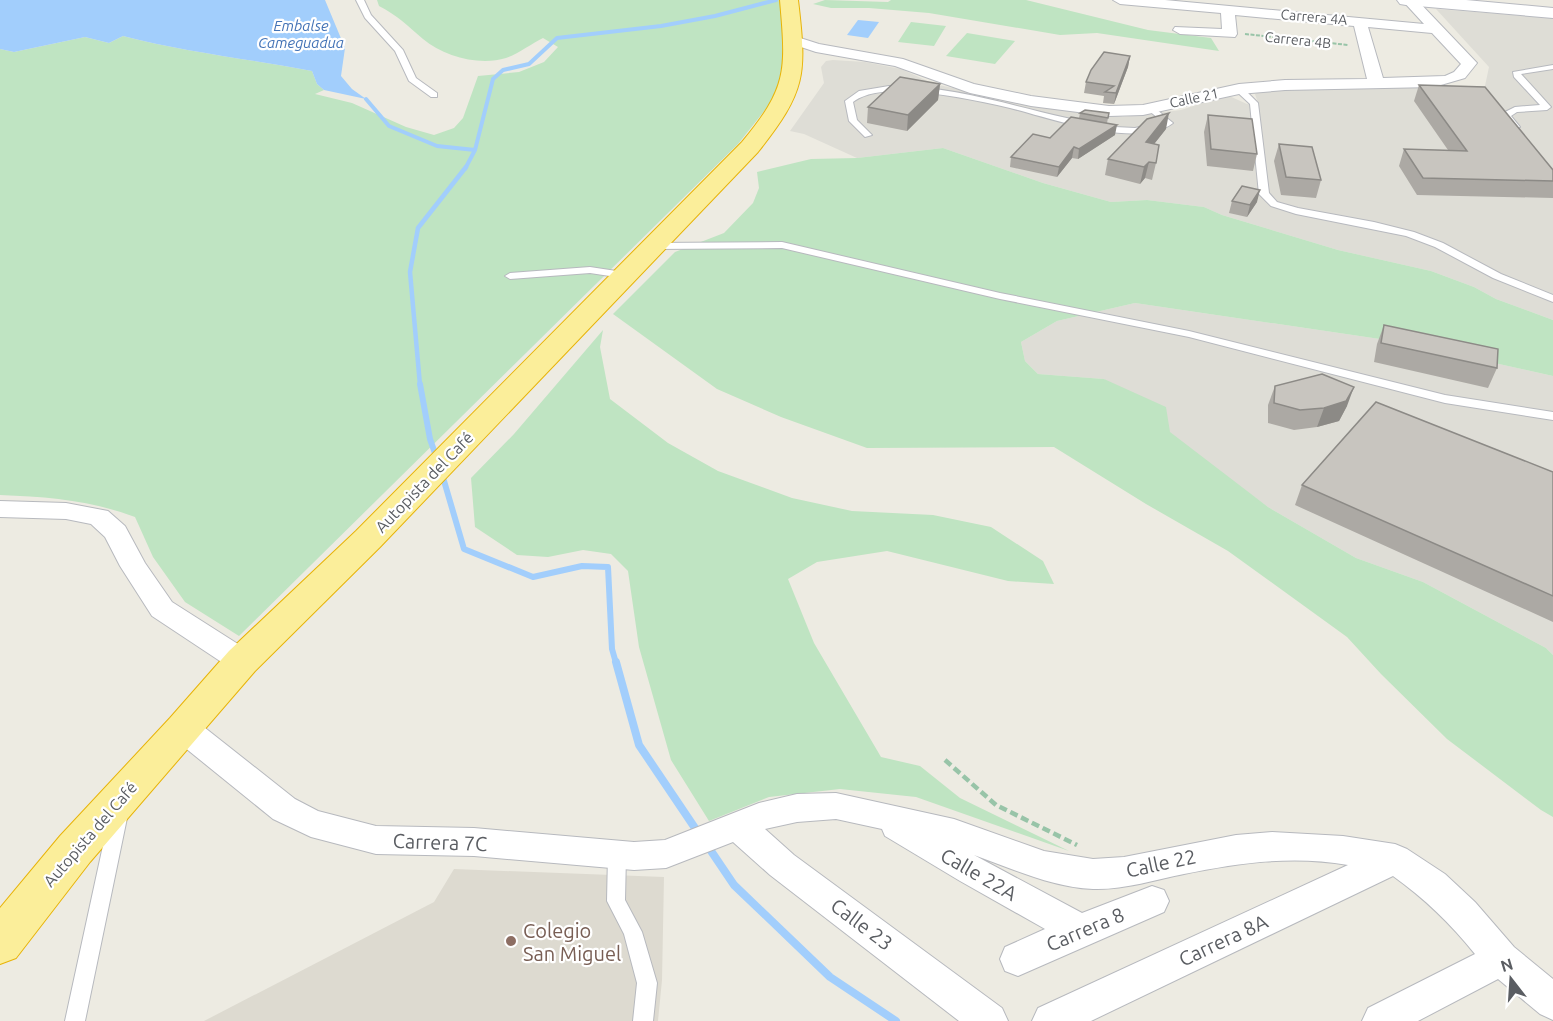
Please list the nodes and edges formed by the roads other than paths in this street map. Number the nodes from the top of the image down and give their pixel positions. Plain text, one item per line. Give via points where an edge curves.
1 (360, 0) edge
2 (1408, 0) edge
3 (1466, 0) edge
4 (1111, 2) edge
5 (790, 5) edge
6 (1553, 8) edge
7 (1228, 10) junction
8 (1553, 13) edge
9 (1298, 16) junction
10 (1360, 22) junction
11 (1436, 28) junction
12 (1180, 30) dead end
13 (1301, 32) dead end
14 (794, 49) junction
15 (1553, 67) edge
16 (1376, 83) junction
17 (1239, 89) junction
18 (434, 95) dead end
19 (1151, 108) junction
20 (1550, 110) edge
21 (868, 135) dead end
22 (1525, 139) edge
23 (652, 246) junction
24 (623, 275) junction
25 (510, 276) dead end
26 (1553, 299) edge
27 (1553, 416) edge
28 (0, 509) edge
29 (242, 661) junction
30 (184, 729) junction
31 (123, 793) junction
32 (879, 816) junction
33 (731, 827) junction
34 (617, 855) junction
35 (1395, 859) junction
36 (1152, 901) dead end
37 (1080, 930) junction
38 (0, 943) edge
39 (1018, 959) dead end
40 (1501, 959) junction
41 (1553, 1002) edge
42 (75, 1021) edge
43 (643, 1021) edge
44 (989, 1021) edge
45 (1051, 1021) edge
46 (1381, 1021) edge

1 - 18 lane via 368,16 399,50 412,79
2 - 8 main road
2 - 11 street, Calle 21
3 - 6 main road
4 - 7 street, Carrera 4A
5 - 14 highway, Autopista del Café
7 - 9 street, Carrera 4A
7 - 12 street via 1230,34
9 - 10 street, Carrera 4A
9 - 13 street
10 - 11 street, Carrera 4A
10 - 16 street
11 - 16 street, Calle 21 via 1469,63 1465,72 1434,82
14 - 19 street, Calle 21 via 898,62 952,83 1031,101 1109,111
14 - 23 highway, Autopista del Café via 788,94 773,119
15 - 20 lane via 1517,72
16 - 17 street, Calle 21
17 - 19 street, Calle 21
17 - 26 lane via 1254,103 1264,194 1274,204 1410,234
19 - 21 lane via 1169,123 1160,128 1131,131 919,88 890,88 861,93 849,101 853,122
20 - 22 lane via 1515,110 1506,115
23 - 24 highway, Autopista del Café
23 - 27 lane via 782,245 1000,296 1189,334 1446,399
24 - 25 lane via 590,270
24 - 29 highway, Autopista del Café via 416,491
28 - 29 street via 66,511 99,517 116,532 162,609
29 - 30 highway, Autopista del Café
30 - 31 highway, Autopista del Café
30 - 34 street, Carrera 7C via 284,808 311,823 342,833 376,840 474,842
31 - 38 highway, Autopista del Café
31 - 42 lane
32 - 33 street, Calle 22 via 836,806 797,808
32 - 35 street, Calle 22 via 954,833 1044,866 1093,874 1272,846 1342,850
32 - 37 street, Calle 22A
33 - 34 street, Carrera 7C via 666,854
33 - 44 street, Calle 23
34 - 43 lane via 616,901 633,932 647,983
35 - 40 street, Calle 22 via 1433,885
35 - 45 street, Carrera 8A
36 - 37 street, Carrera 8
37 - 39 street, Carrera 8
40 - 41 street, Calle 22
40 - 46 street

